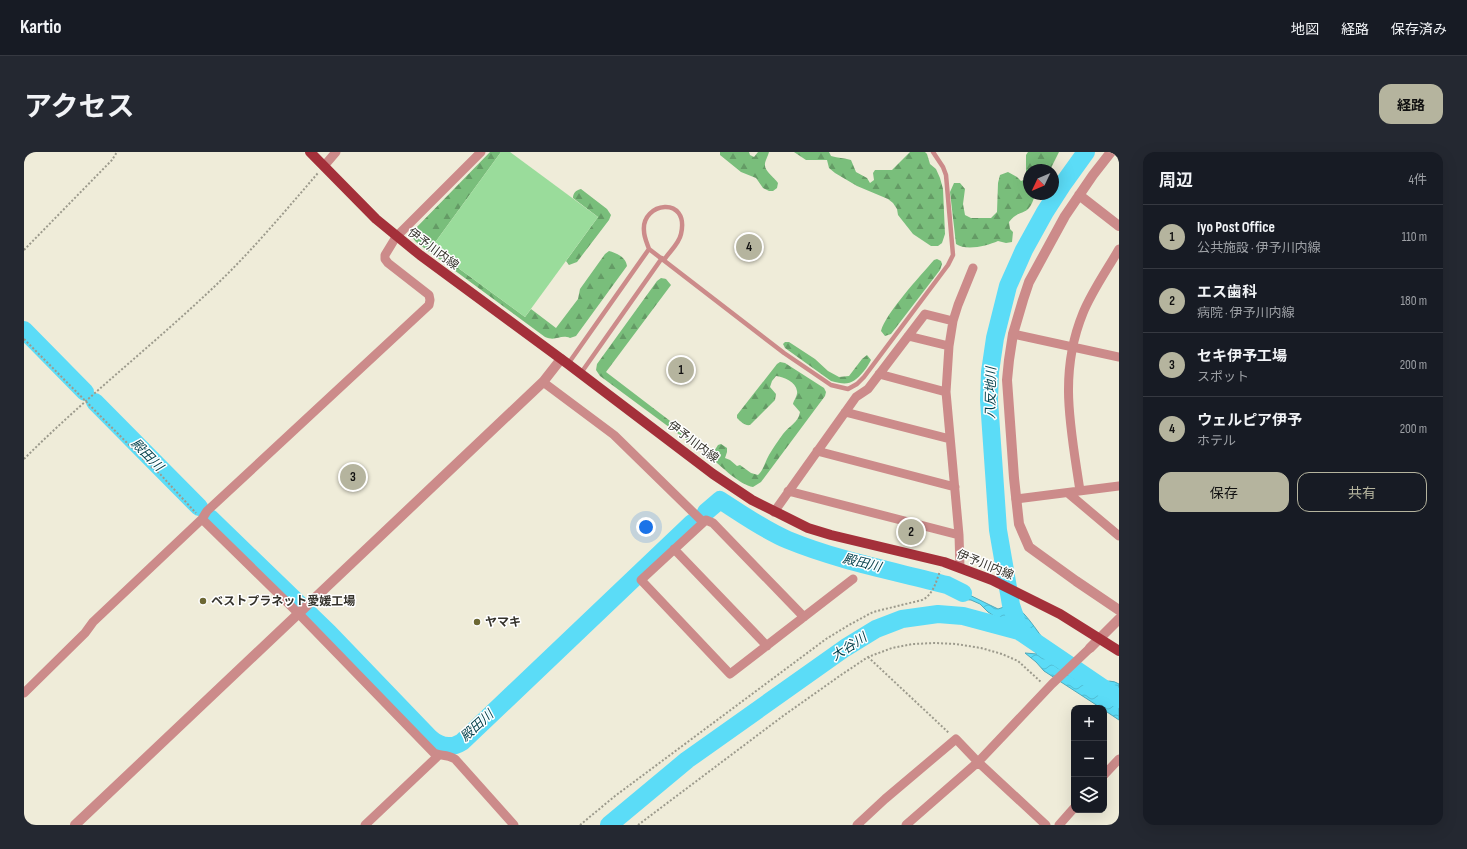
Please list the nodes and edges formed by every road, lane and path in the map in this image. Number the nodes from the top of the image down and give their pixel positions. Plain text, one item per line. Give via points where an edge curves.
1 (117, 152) edge
2 (310, 152) edge
3 (336, 152) edge
4 (481, 152) edge
5 (933, 152) edge
6 (1112, 152) edge
7 (324, 166) junction
8 (1079, 195) junction
9 (1119, 226) edge
10 (396, 237) junction
11 (649, 249) junction
12 (1119, 249) edge
13 (24, 250) edge
14 (663, 259) junction
15 (973, 268) dead end
16 (953, 321) junction
17 (1013, 334) junction
18 (908, 336) junction
19 (24, 339) edge
20 (949, 346) junction
21 (1072, 348) junction
22 (1119, 357) edge
23 (565, 362) junction
24 (580, 373) junction
25 (879, 374) junction
26 (543, 382) junction
27 (946, 392) junction
28 (86, 401) junction
29 (846, 412) junction
30 (950, 439) junction
31 (817, 451) junction
32 (24, 459) edge
33 (1119, 486) edge
34 (955, 487) junction
35 (788, 491) junction
36 (1080, 491) junction
37 (1068, 493) junction
38 (1016, 499) junction
39 (774, 512) junction
40 (202, 519) junction
41 (703, 522) junction
42 (959, 535) junction
43 (1119, 536) edge
44 (674, 549) junction
45 (944, 562) junction
46 (960, 568) junction
47 (853, 579) dead end
48 (1119, 610) edge
49 (299, 614) junction
50 (804, 617) junction
51 (1119, 619) edge
52 (1100, 638) junction
53 (767, 646) junction
54 (1090, 648) joint
55 (1119, 651) edge
56 (868, 657) junction
57 (1050, 686) junction
58 (24, 693) edge
59 (956, 739) junction
60 (439, 755) junction
61 (1119, 759) edge
62 (978, 762) junction
63 (1107, 772) edge
64 (1071, 811) edge
65 (75, 825) edge
66 (365, 825) edge
67 (514, 825) edge
68 (580, 825) edge
69 (638, 825) edge
70 (857, 825) edge
71 (906, 825) edge
72 (1046, 825) edge
73 (1059, 825) edge

1 - 13 path
2 - 7 main road, 伊予川内線
3 - 7 street
4 - 10 street
5 - 14 lane via 946,175 953,255 864,377 848,389 831,385 784,353
6 - 8 street
7 - 10 main road, 伊予川内線
7 - 28 path via 216,285
8 - 9 street
8 - 17 street via 1030,282 1022,300
10 - 23 main road, 伊予川内線
10 - 40 street via 385,259 428,295 428,305
11 - 14 lane
11 - 14 lane via 644,232 645,220 658,209 672,207 681,215 681,234
11 - 23 lane
12 - 21 street via 1083,312
14 - 24 lane
15 - 16 street
16 - 18 street via 925,314
16 - 20 street
17 - 21 street
17 - 38 street via 1008,394
18 - 20 street
18 - 25 street
19 - 28 path
20 - 27 street
21 - 22 street
21 - 36 street via 1068,391
23 - 24 main road, 伊予川内線
23 - 26 street
24 - 39 main road, 伊予川内線 via 713,474
25 - 27 street
25 - 29 street via 868,389 856,397
26 - 41 street via 614,434
26 - 49 street
27 - 30 street
28 - 32 path
28 - 40 path
29 - 30 street
29 - 31 street
30 - 34 street
31 - 34 street
31 - 35 street
33 - 36 street
34 - 42 street
35 - 39 street
35 - 42 street
36 - 37 street
37 - 38 street
37 - 43 street
38 - 48 street via 1019,524 1029,547
39 - 45 main road, 伊予川内線 via 830,535
40 - 49 street
40 - 58 street via 93,622
41 - 44 street
41 - 50 street via 706,520 713,524
42 - 46 street
44 - 53 street
44 - 53 street via 641,580 730,674
45 - 46 main road, 伊予川内線
45 - 68 path via 928,598 873,612 826,639 615,796
46 - 52 main road, 伊予川内線 via 1039,603
47 - 50 street
49 - 60 street via 434,753
49 - 65 street
50 - 53 street
51 - 52 street
52 - 54 street
52 - 55 main road, 伊予川内線
54 - 57 street
56 - 57 path via 913,644 949,643 981,648 1018,662
56 - 59 path
56 - 69 path via 783,716
57 - 62 street
59 - 62 street
59 - 70 street
60 - 66 street
60 - 67 street via 444,754 455,759
61 - 63 street
62 - 71 street
62 - 72 street
64 - 73 street

